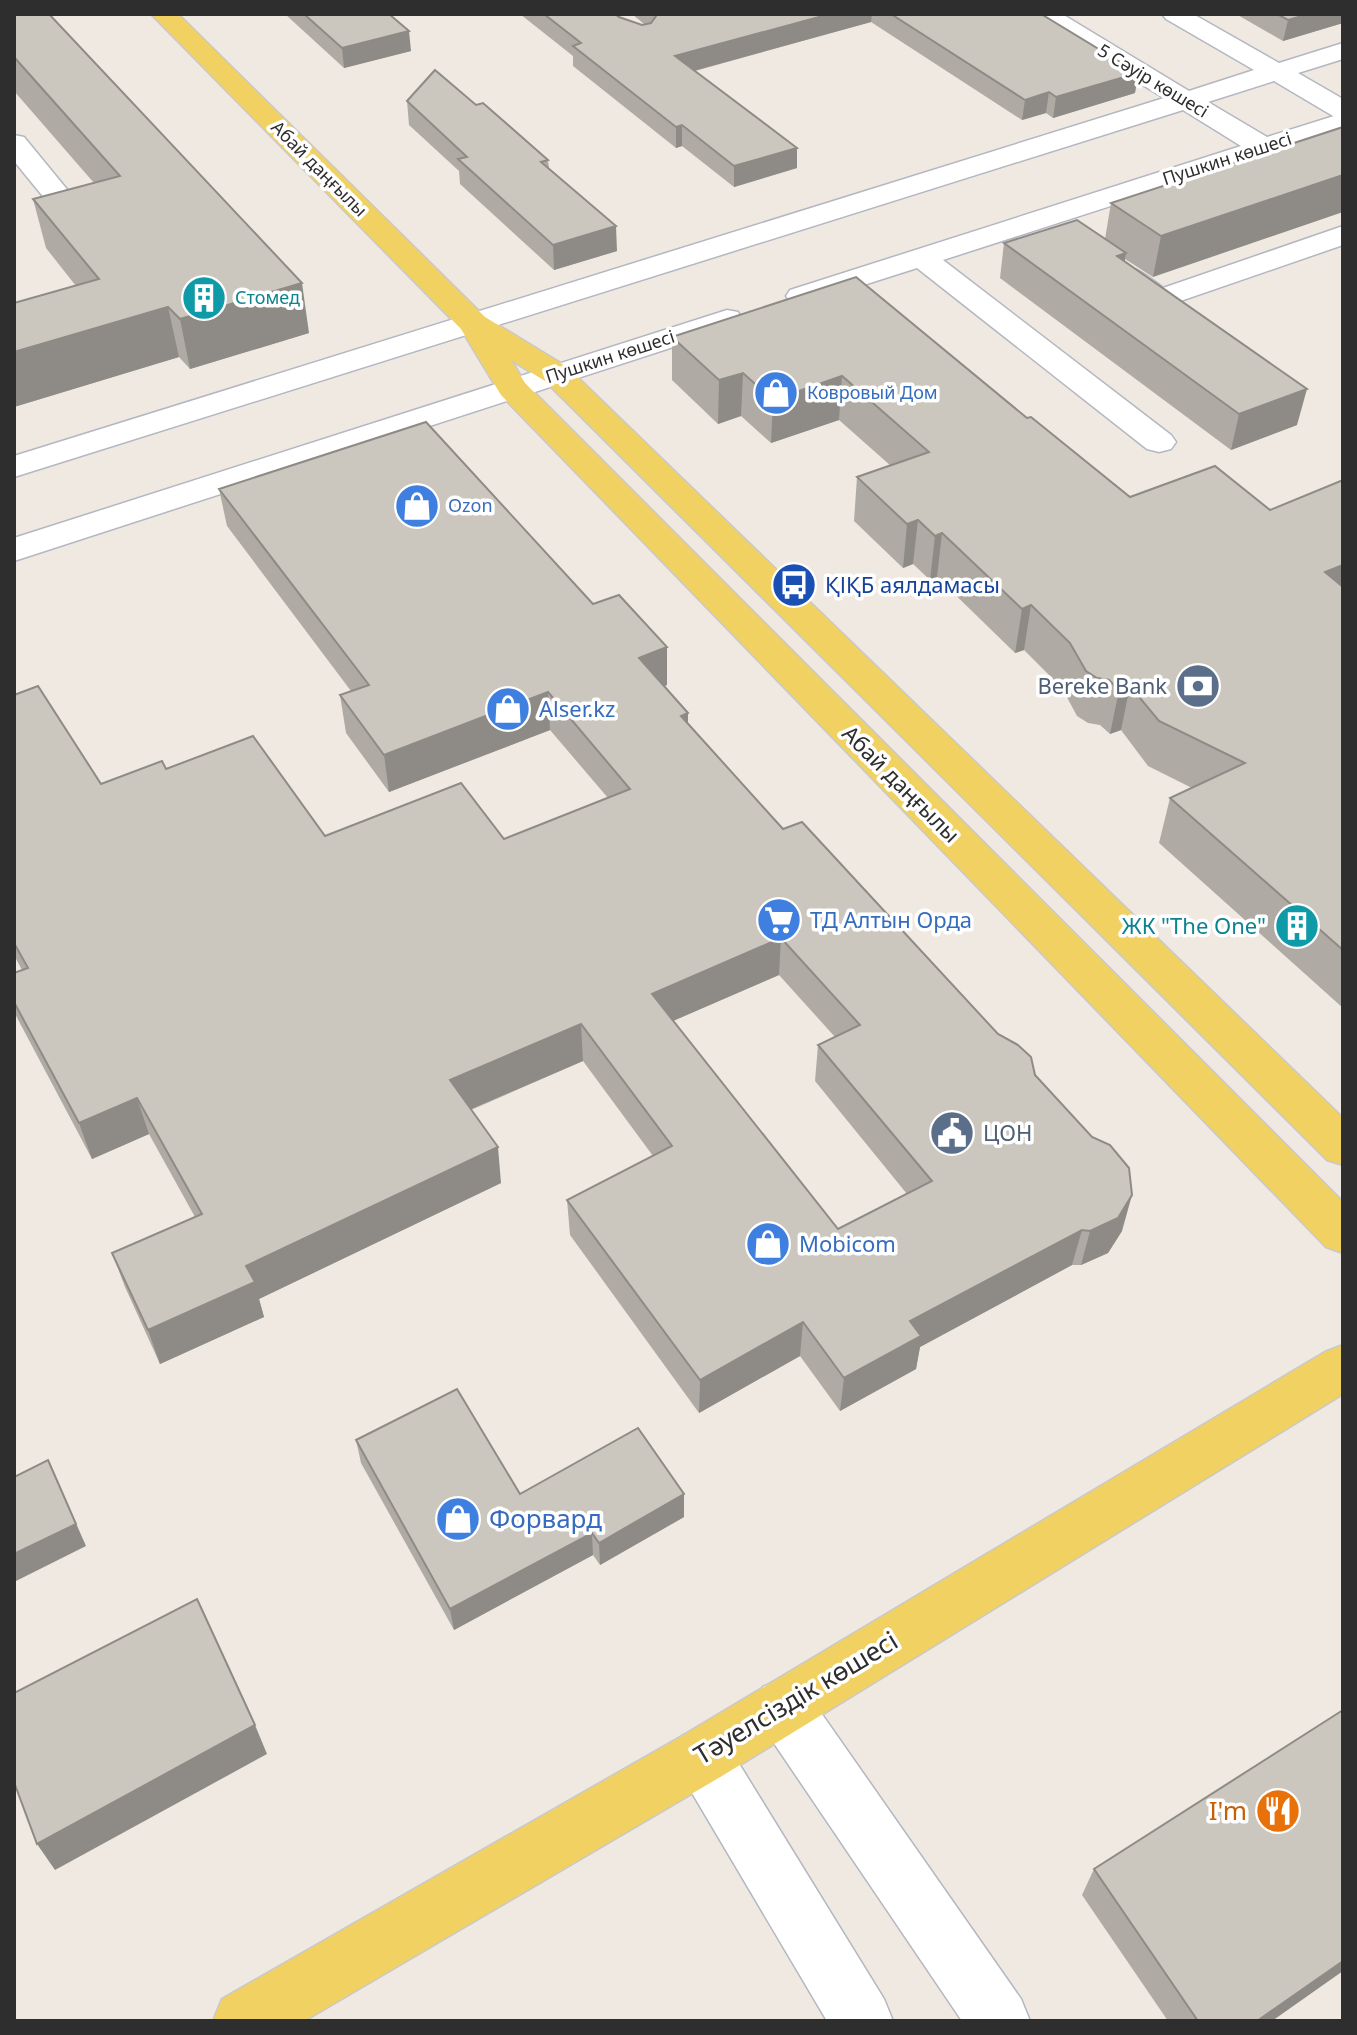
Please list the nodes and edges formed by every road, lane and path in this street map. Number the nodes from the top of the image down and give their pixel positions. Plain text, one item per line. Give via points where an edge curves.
1 (164, 14) edge
2 (1044, 14) edge
3 (1175, 14) edge
4 (1343, 51) edge
5 (1277, 72) junction
6 (1186, 100) junction
7 (1343, 110) edge
8 (1343, 122) edge
9 (14, 143) edge
10 (1263, 147) junction
11 (69, 210) edge
12 (1042, 218) junction
13 (1343, 235) edge
14 (1068, 236) edge
15 (1094, 254) edge
16 (921, 257) junction
17 (474, 324) junction
18 (556, 374) junction
19 (512, 388) junction
20 (1159, 442) dead end
21 (14, 467) edge
22 (14, 550) edge
23 (1343, 1147) edge
24 (1343, 1233) edge
25 (1343, 1367) edge
26 (783, 1707) junction
27 (702, 1756) junction
28 (244, 2021) edge
29 (862, 2021) edge
30 (999, 2021) edge

1 - 17 main road, Абай даңғылы
2 - 6 street, 5 Сәуір көшесі
3 - 5 street
4 - 5 street
5 - 6 street
5 - 7 street
6 - 10 street, 5 Сәуір көшесі
6 - 17 street
8 - 10 street, Пушкин көшесі
9 - 11 street
10 - 12 street, Пушкин көшесі
12 - 14 street
12 - 16 street, Пушкин көшесі
13 - 15 street via 1160,299
16 - 18 street, Пушкин көшесі
16 - 20 street
17 - 18 main road, Абай даңғылы
17 - 19 main road, Абай даңғылы
17 - 21 street
18 - 19 street, Пушкин көшесі
18 - 23 main road, Абай даңғылы
19 - 22 street, Пушкин көшесі
19 - 24 main road, Абай даңғылы
25 - 26 main road, Тәуелсіздік көшесі
26 - 27 main road, Тәуелсіздік көшесі
26 - 30 street
27 - 28 main road, Тәуелсіздік көшесі
27 - 29 street

